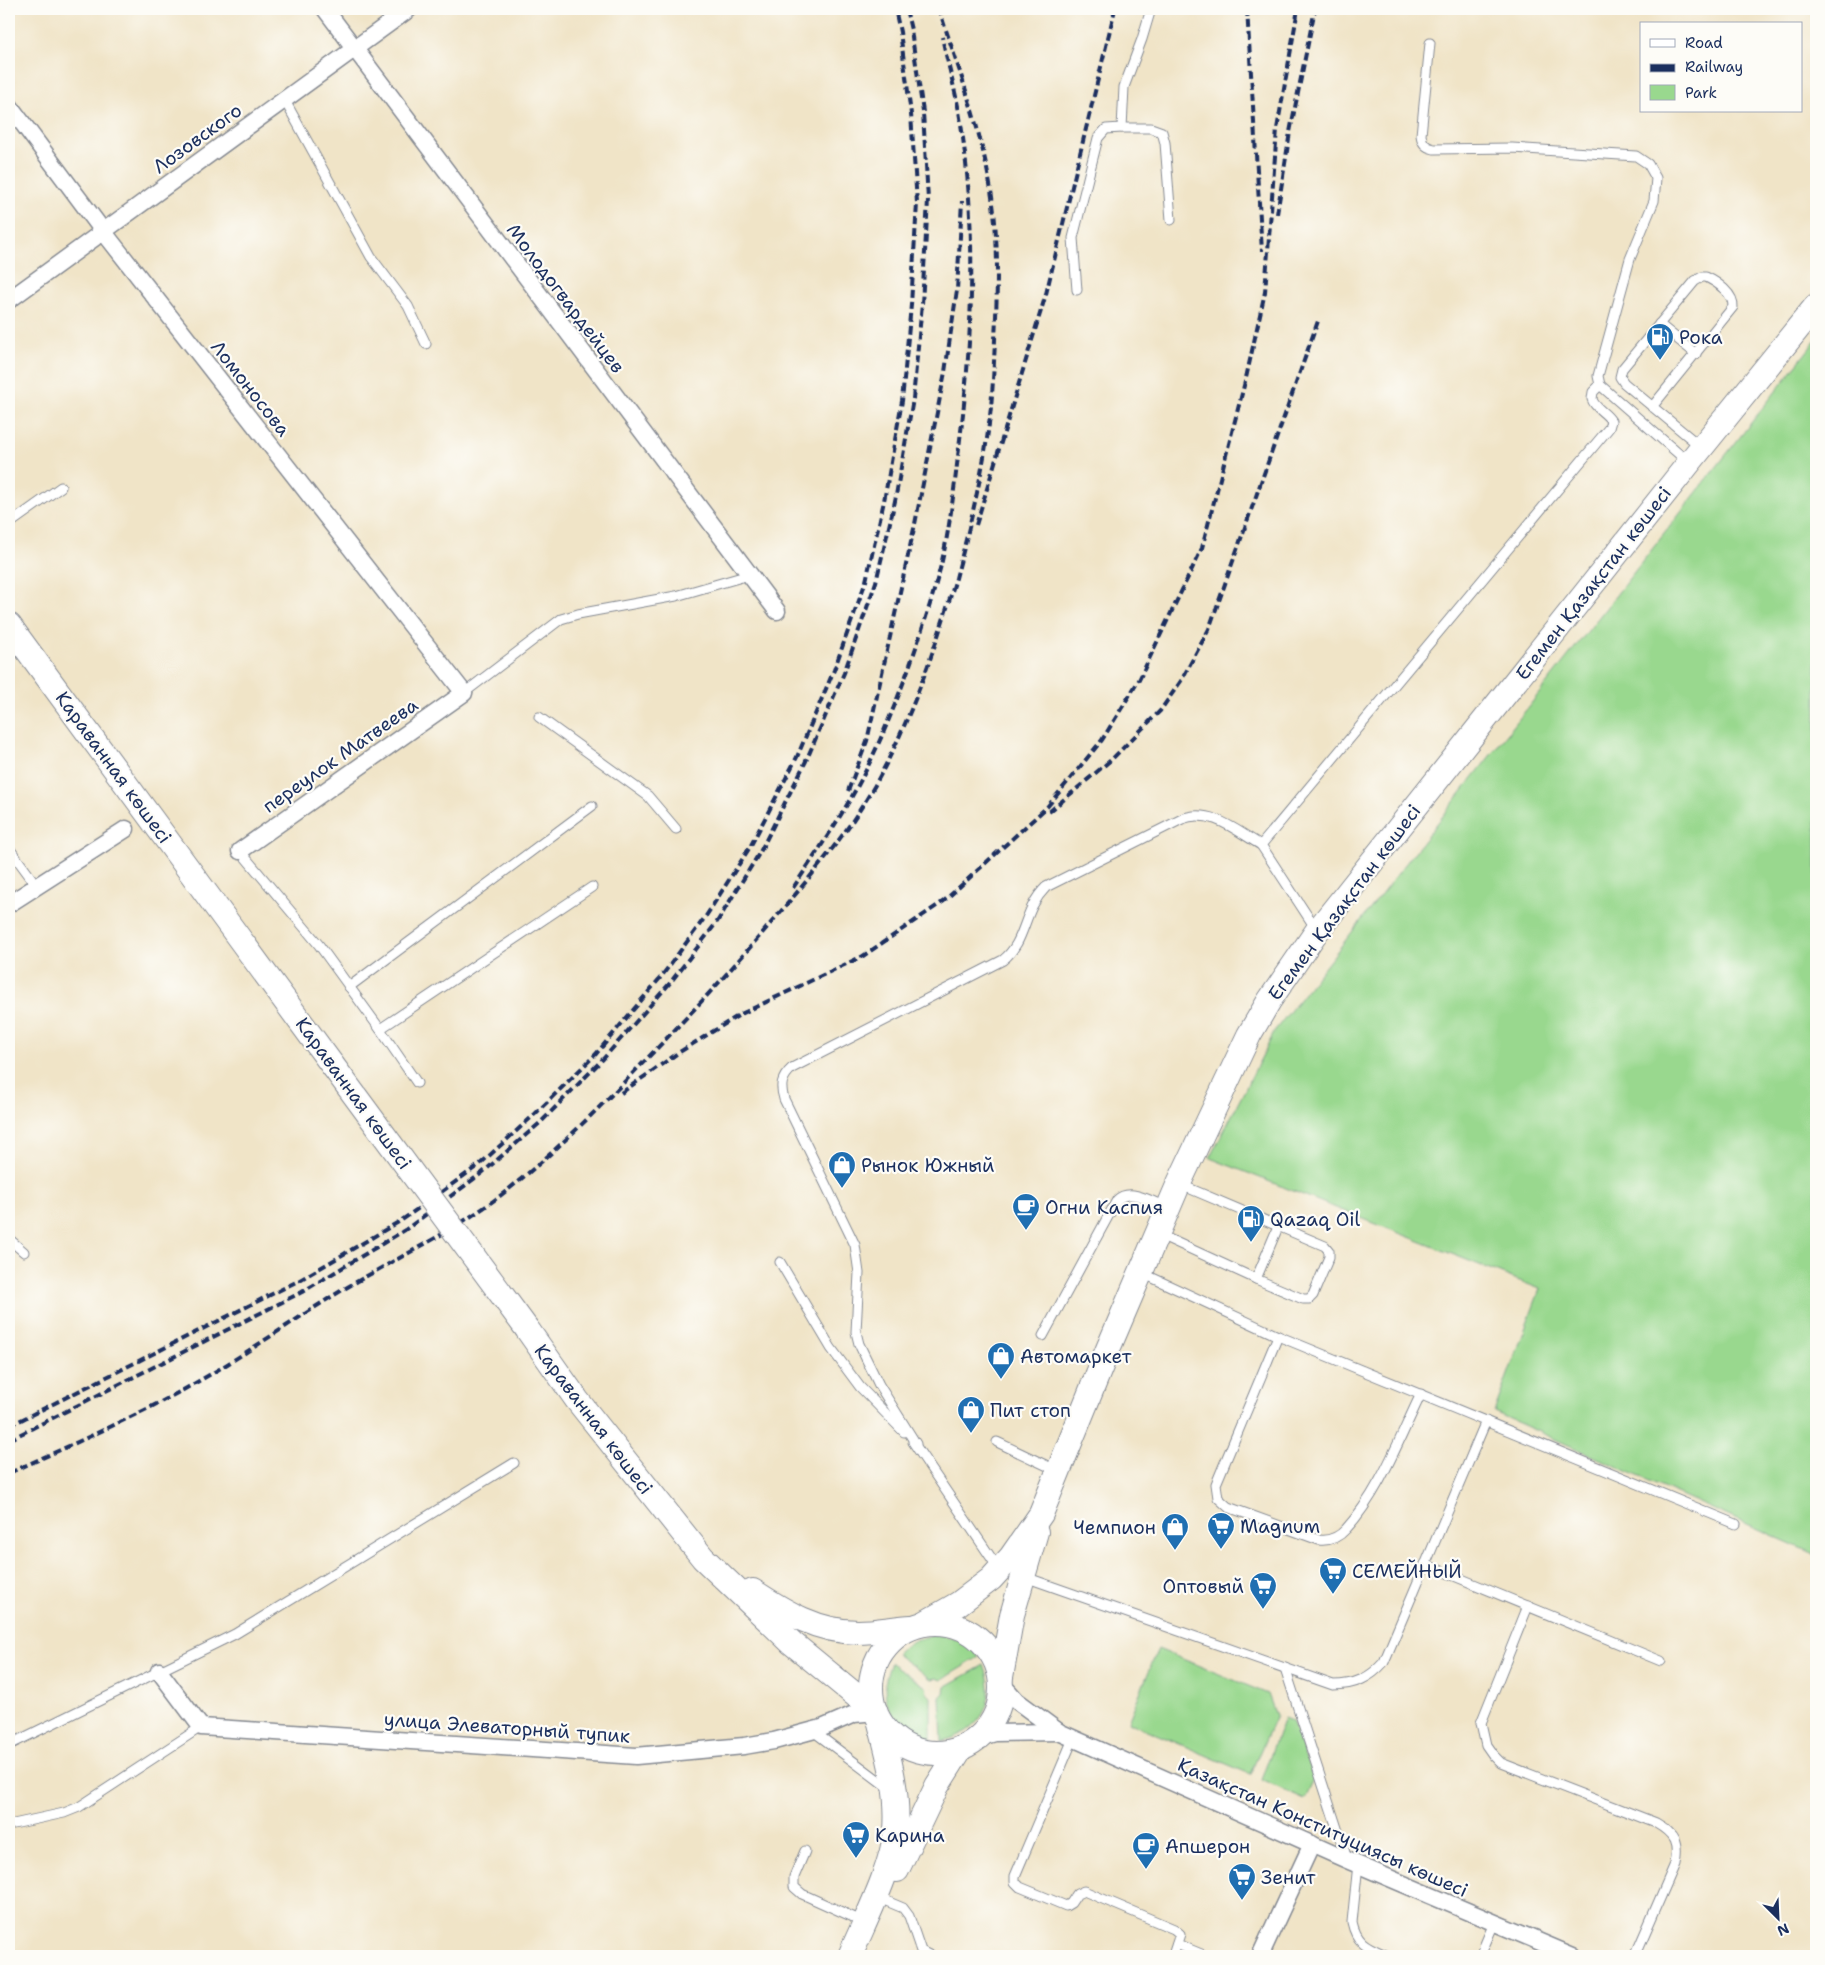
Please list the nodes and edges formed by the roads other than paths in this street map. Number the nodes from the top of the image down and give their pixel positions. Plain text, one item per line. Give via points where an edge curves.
1 (325, 9) edge
2 (410, 9) edge
3 (1151, 9) edge
4 (1430, 42) dead end
5 (354, 49) junction
6 (284, 99) junction
7 (9, 106) edge
8 (1122, 128) junction
9 (1171, 220) dead end
10 (103, 231) junction
11 (1077, 290) dead end
12 (9, 300) edge
13 (1816, 306) edge
14 (1659, 324) junction
15 (426, 344) dead end
16 (1696, 354) junction
17 (1600, 385) junction
18 (1652, 407) junction
19 (1695, 455) junction
20 (60, 487) dead end
21 (9, 524) edge
22 (749, 575) junction
23 (777, 611) dead end
24 (9, 624) edge
25 (464, 693) junction
26 (539, 717) dead end
27 (592, 806) dead end
28 (126, 829) dead end
29 (676, 829) dead end
30 (1261, 845) junction
31 (9, 848) edge
32 (240, 851) joint
33 (38, 886) junction
34 (592, 886) dead end
35 (9, 904) edge
36 (1317, 932) junction
37 (349, 987) junction
38 (380, 1029) junction
39 (416, 1083) dead end
40 (1179, 1183) junction
41 (1169, 1208) junction
42 (1278, 1227) junction
43 (1158, 1234) junction
44 (9, 1239) edge
45 (24, 1252) dead end
46 (780, 1262) dead end
47 (1141, 1273) junction
48 (1256, 1279) junction
49 (1043, 1336) dead end
50 (1278, 1336) junction
51 (1421, 1394) junction
52 (1486, 1421) junction
53 (998, 1442) dead end
54 (916, 1444) junction
55 (514, 1464) dead end
56 (1058, 1471) junction
57 (1041, 1514) junction
58 (1736, 1524) dead end
59 (703, 1558) junction
60 (1425, 1564) junction
61 (1000, 1570) junction
62 (1023, 1576) junction
63 (1528, 1606) junction
64 (920, 1625) junction
65 (1661, 1662) dead end
66 (1285, 1668) junction
67 (159, 1671) junction
68 (1001, 1681) junction
69 (872, 1704) junction
70 (201, 1727) junction
71 (813, 1730) junction
72 (1066, 1736) junction
73 (969, 1743) junction
74 (9, 1746) edge
75 (895, 1793) junction
76 (9, 1825) edge
77 (1312, 1844) junction
78 (805, 1851) dead end
79 (1352, 1862) junction
80 (884, 1900) junction
81 (864, 1922) junction
82 (1494, 1924) junction
83 (850, 1956) edge
84 (860, 1956) edge
85 (931, 1956) edge
86 (1206, 1956) edge
87 (1260, 1956) edge
88 (1388, 1956) edge
89 (1480, 1956) edge
90 (1573, 1956) edge
91 (1635, 1956) edge

1 - 5 street, Молодогвардейцев
2 - 5 street, Лозовского
3 - 8 lane via 1124,87
4 - 17 lane via 1421,135 1428,147 1512,148 1636,156 1648,164 1656,178 1654,201 1630,259 1599,368
5 - 6 street, Лозовского
5 - 22 street, Молодогвардейцев
6 - 10 street, Лозовского
6 - 15 lane via 371,257 408,306
7 - 10 street, Ломоносова
8 - 9 lane via 1157,129 1164,137
8 - 11 lane via 1106,129 1098,138 1073,238
10 - 12 street, Лозовского
10 - 25 street, Ломоносова
13 - 19 main road, Егемен Қазақстан көшесі
14 - 16 lane
14 - 16 lane via 1698,278 1710,279 1729,294 1733,302 1731,311
14 - 18 lane via 1622,369 1620,377
16 - 18 lane
17 - 19 lane
17 - 30 lane via 1593,392 1592,399 1597,408 1610,418 1609,428
18 - 19 lane
19 - 36 main road, Егемен Қазақстан көшесі
20 - 21 lane
22 - 23 street, Молодогвардейцев
22 - 25 lane via 676,596 561,619
24 - 59 main road, Караванная көшесі, bridge via 577,1400
25 - 32 street, переулок Матвеева
26 - 29 lane via 648,796
27 - 37 lane
28 - 33 street
30 - 36 lane
30 - 54 lane via 1208,816 1191,815 1182,819 1046,887 1033,903 1015,948 1003,960 785,1074 781,1082 784,1099 855,1245 859,1273 856,1332 859,1344 879,1385
31 - 33 lane
32 - 37 lane via 319,945
33 - 35 street
34 - 38 lane
36 - 40 main road, Егемен Қазақстан көшесі via 1269,1000 1249,1035
37 - 38 lane
38 - 39 lane
40 - 41 main road, Егемен Қазақстан көшесі
40 - 42 lane
41 - 43 main road, Егемен Қазақстан көшесі
41 - 49 lane via 1134,1195 1121,1196 1117,1200
42 - 48 lane
42 - 48 lane via 1328,1248 1330,1254 1313,1295 1303,1299
43 - 47 main road, Егемен Қазақстан көшесі
43 - 48 lane
44 - 45 lane
46 - 54 lane via 837,1356 860,1387
47 - 50 lane
47 - 56 main road, Егемен Қазақстан көшесі
50 - 51 lane
50 - 51 lane via 1216,1484 1222,1504 1318,1540 1327,1541 1340,1534 1370,1496
51 - 52 lane
52 - 58 lane
52 - 60 lane
53 - 56 lane
54 - 61 lane
55 - 67 lane via 234,1634
56 - 57 main road, Егемен Қазақстан көшесі
57 - 61 main road, Егемен Қазақстан көшесі
57 - 62 main road
59 - 64 main road, Караванная көшесі via 780,1608 824,1628 859,1632
59 - 69 main road, Караванная көшесі via 792,1643
60 - 63 lane
60 - 66 lane via 1384,1662 1374,1673 1347,1685 1333,1686
61 - 64 main road, Егемен Қазақстан көшесі via 970,1596
62 - 66 lane
62 - 68 main road via 1012,1615
63 - 65 lane
63 - 91 lane via 1481,1723 1486,1745 1501,1762 1656,1823 1675,1838 1675,1864
64 - 68 main road via 949,1624 974,1635 992,1654
64 - 69 main road via 899,1634 884,1649 875,1666
66 - 79 lane
67 - 70 street
67 - 74 lane
68 - 72 street, Қазақстан Конституциясы көшесі via 1017,1701
68 - 73 main road via 996,1711 989,1726
69 - 71 street, улица Элеваторный тупик via 860,1713
69 - 73 main road via 893,1736 913,1748 937,1753
69 - 75 main road via 889,1759
70 - 71 street, улица Элеваторный тупик via 636,1756 744,1746
70 - 76 lane via 79,1807
71 - 75 lane
72 - 73 street, Қазақстан Конституциясы көшесі via 995,1733
72 - 77 street, Қазақстан Конституциясы көшесі
72 - 86 lane via 1015,1882 1066,1906 1080,1891 1088,1893 1177,1930 1180,1934 1175,1948
73 - 80 main road via 937,1786
75 - 81 main road via 896,1828 890,1860
77 - 79 street, Қазақстан Конституциясы көшесі
77 - 87 street
78 - 81 lane via 794,1877 794,1888
79 - 82 street, Қазақстан Конституциясы көшесі
79 - 88 lane via 1352,1922 1356,1938
80 - 84 main road
80 - 85 lane via 903,1908 921,1951
81 - 83 main road
82 - 89 lane
82 - 90 street, Қазақстан Конституциясы көшесі

